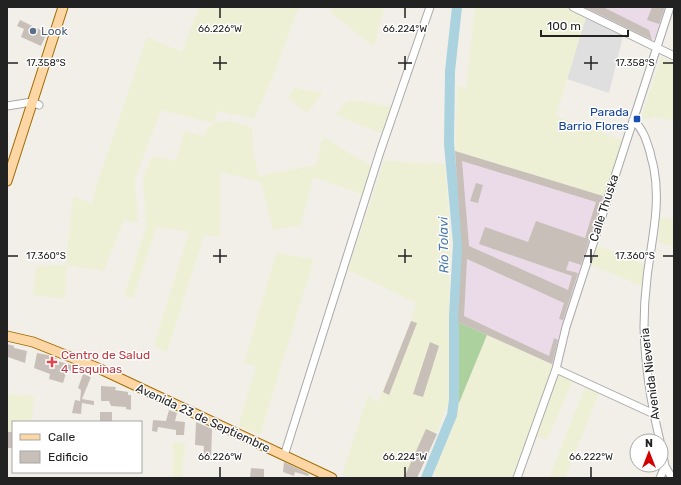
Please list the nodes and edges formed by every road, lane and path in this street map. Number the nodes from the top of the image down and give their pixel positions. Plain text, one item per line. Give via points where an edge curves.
1 (63, 7) edge
2 (430, 7) edge
3 (573, 7) edge
4 (670, 7) edge
5 (656, 48) junction
6 (674, 56) edge
7 (36, 104) junction
8 (7, 106) edge
9 (633, 120) junction
10 (7, 181) edge
11 (7, 336) edge
12 (556, 369) junction
13 (654, 414) junction
14 (658, 433) edge
15 (284, 456) junction
16 (332, 478) edge
17 (518, 478) edge

1 - 7 main road
2 - 15 street via 380,152
3 - 5 street
4 - 5 street, Calle Thuska
5 - 6 street
5 - 9 street, Calle Thuska
7 - 8 street
7 - 10 main road
9 - 12 street, Calle Thuska via 566,327
9 - 13 street, Avenida Nieveria via 640,126 645,137 654,170 656,193 644,325
11 - 15 main road, Avenida 23 de Septiembre via 33,342 94,366
12 - 13 street
12 - 17 street, Calle Thuska
13 - 14 street, Avenida Nieveria
15 - 16 main road, Avenida 23 de Septiembre

